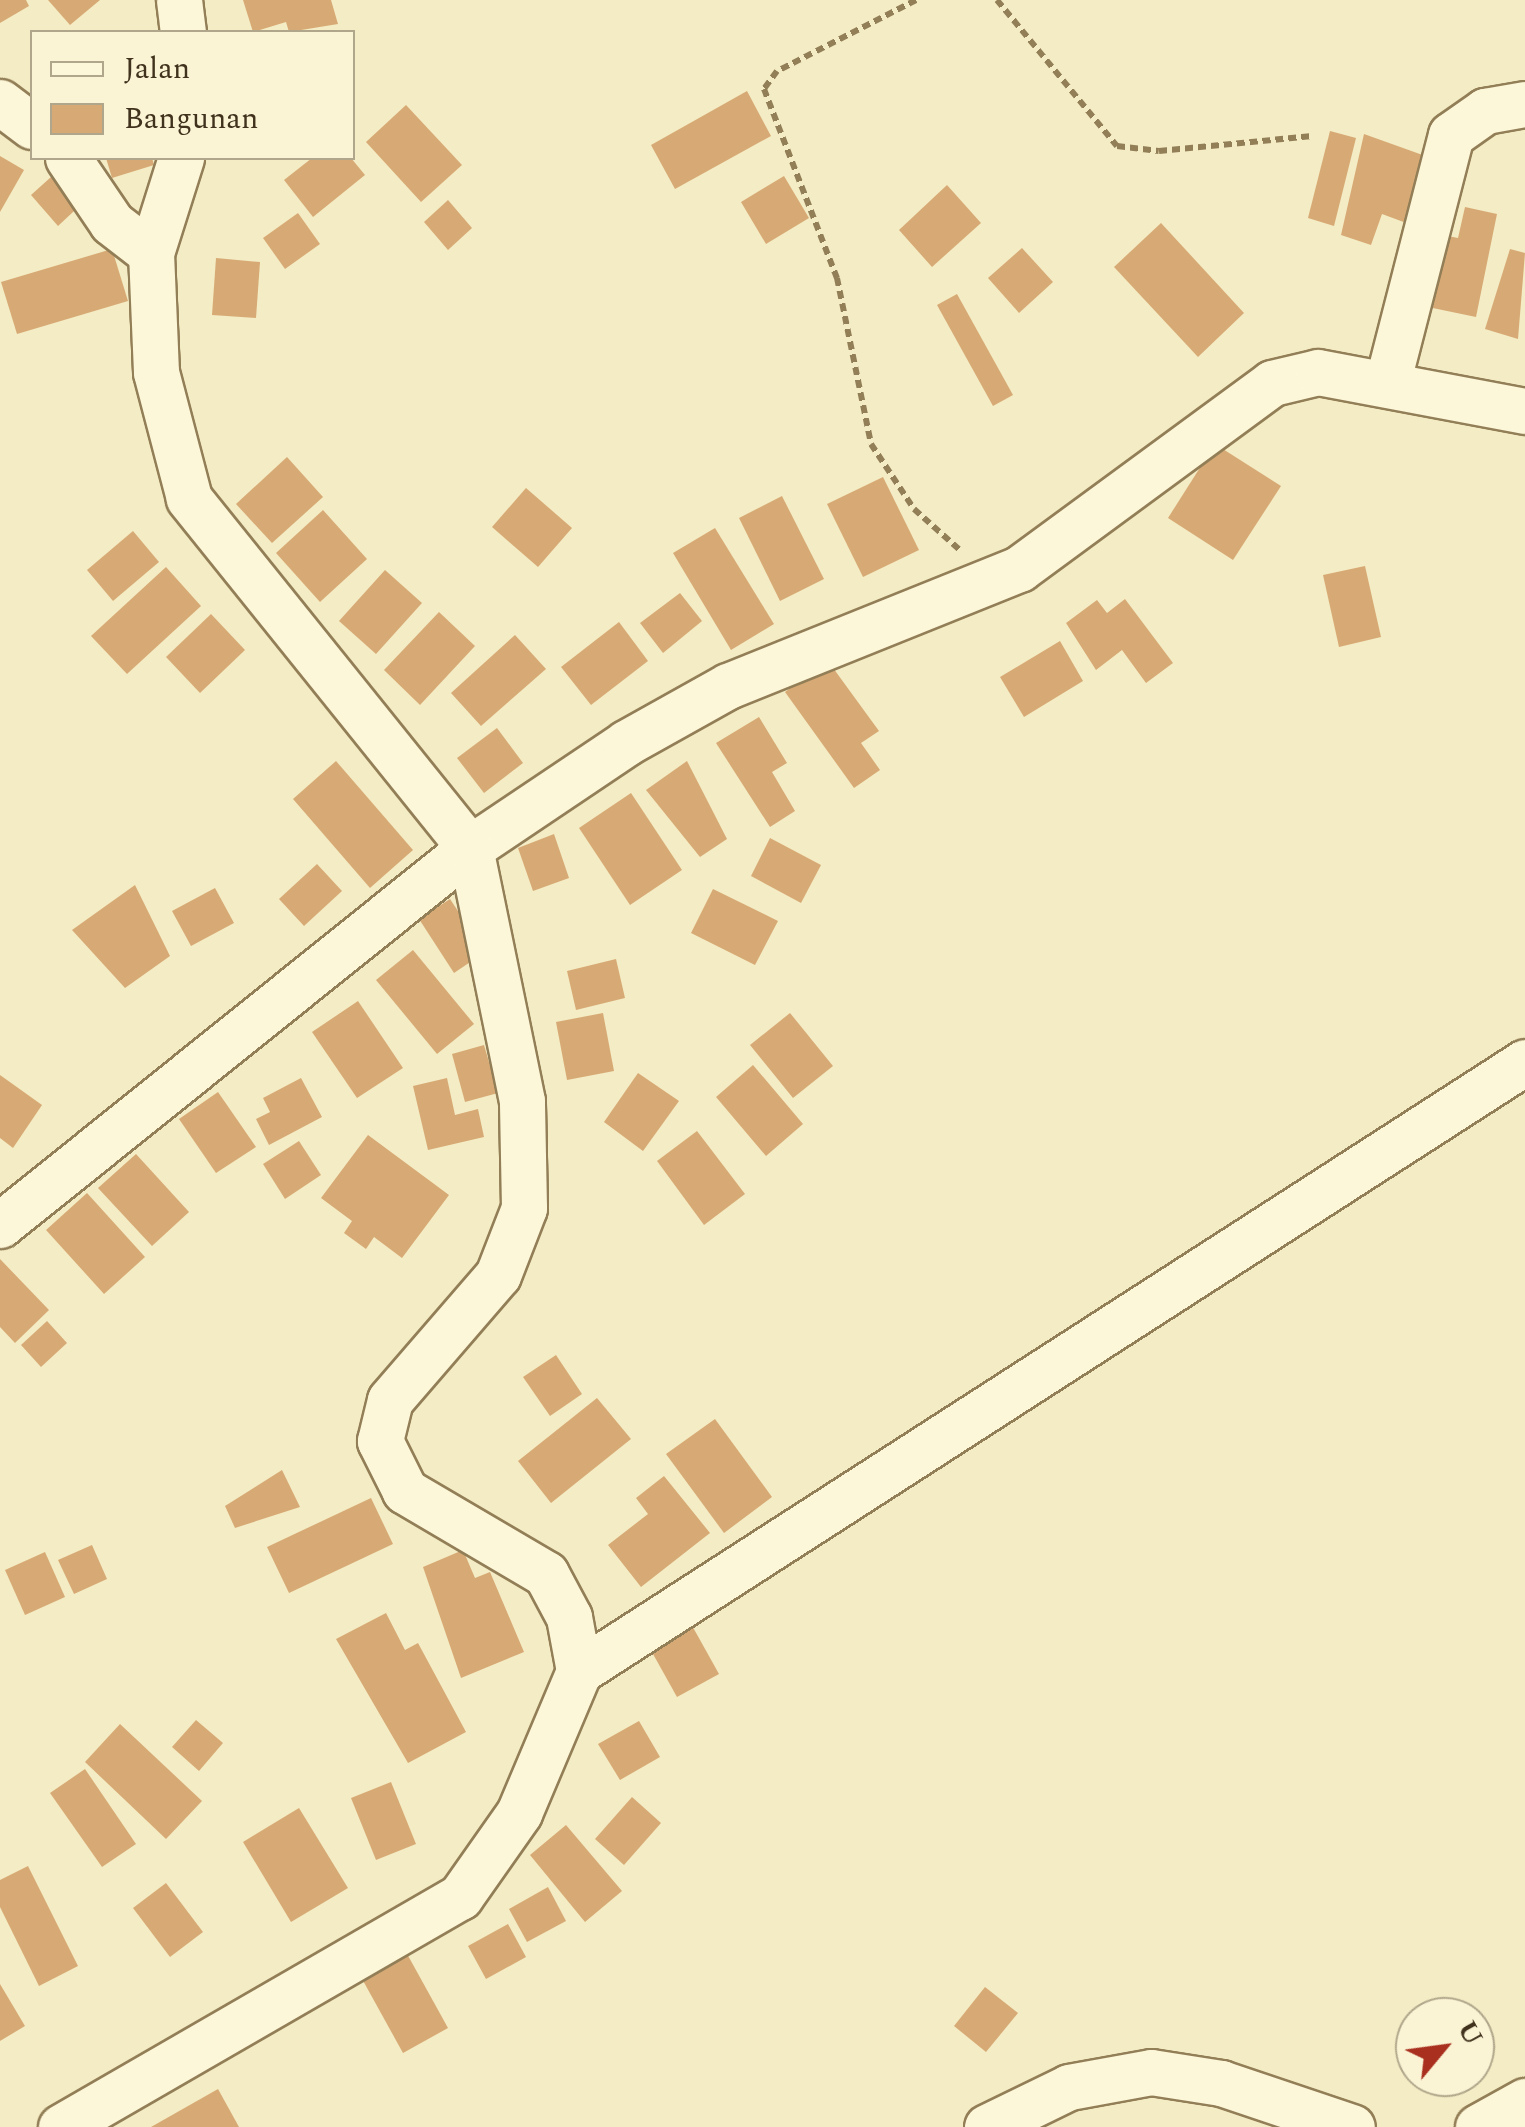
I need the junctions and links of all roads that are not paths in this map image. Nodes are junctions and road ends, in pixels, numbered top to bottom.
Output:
1 (179, 0) edge
2 (182, 30) edge
3 (0, 102) edge
4 (1525, 104) edge
5 (30, 124) edge
6 (69, 160) edge
7 (180, 160) edge
8 (152, 253) junction
9 (1387, 384) junction
10 (1525, 411) edge
11 (470, 848) junction
12 (1525, 1062) edge
13 (0, 1225) edge
14 (578, 1671) junction
15 (1525, 2101) edge
16 (61, 2127) edge
17 (987, 2127) edge
18 (1352, 2127) edge
19 (1478, 2127) edge

1 - 2 street
3 - 5 street
4 - 9 street
6 - 8 street
7 - 8 street
8 - 11 street
9 - 10 street
9 - 11 street
11 - 13 street
11 - 14 street
12 - 14 street
14 - 16 street
15 - 19 street
17 - 18 street

